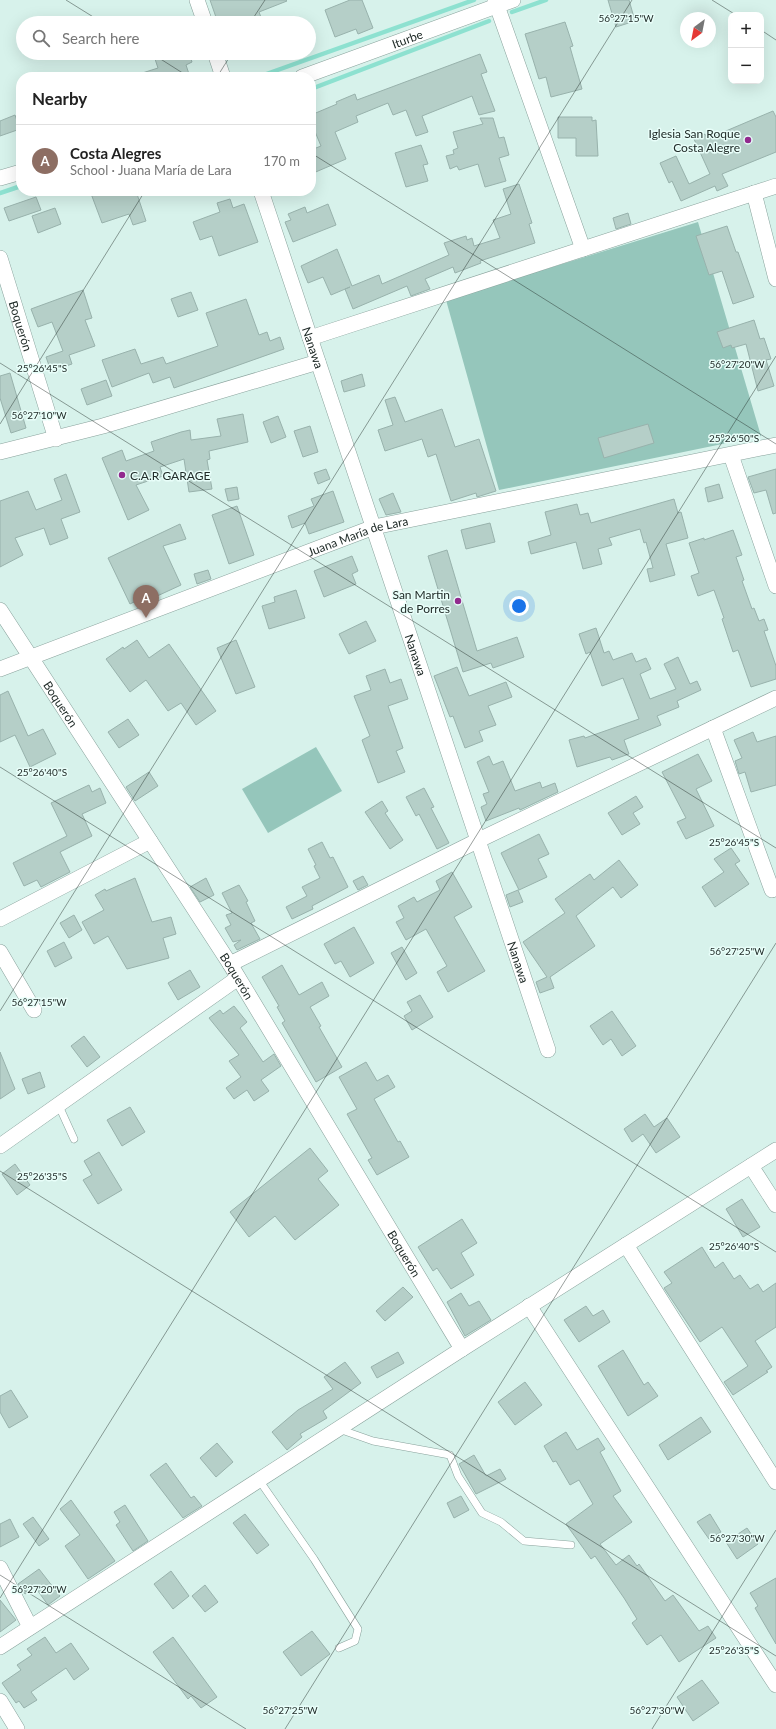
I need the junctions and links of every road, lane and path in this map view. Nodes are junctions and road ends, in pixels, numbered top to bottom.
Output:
1 (197, 0) edge
2 (513, 0) edge
3 (496, 3) edge
4 (203, 16) edge
5 (217, 60) edge
6 (221, 72) edge
7 (315, 72) edge
8 (16, 173) edge
9 (0, 178) edge
10 (776, 186) edge
11 (754, 193) junction
12 (263, 196) edge
13 (583, 249) junction
14 (0, 258) edge
15 (776, 279) edge
16 (310, 338) junction
17 (318, 362) junction
18 (56, 439) junction
19 (776, 445) edge
20 (0, 452) edge
21 (730, 455) junction
22 (374, 527) junction
23 (776, 586) edge
24 (0, 610) edge
25 (30, 657) junction
26 (0, 668) edge
27 (776, 698) edge
28 (713, 728) junction
29 (479, 840) junction
30 (150, 841) junction
31 (772, 890) dead end
32 (0, 919) edge
33 (0, 952) edge
34 (230, 964) junction
35 (238, 978) junction
36 (34, 1010) dead end
37 (548, 1050) dead end
38 (59, 1106) junction
39 (74, 1139) dead end
40 (0, 1146) edge
41 (776, 1150) edge
42 (751, 1166) junction
43 (776, 1205) edge
44 (626, 1245) junction
45 (530, 1306) junction
46 (462, 1349) junction
47 (339, 1429) junction
48 (259, 1480) junction
49 (776, 1482) edge
50 (571, 1546) dead end
51 (0, 1568) edge
52 (30, 1627) junction
53 (0, 1647) edge
54 (339, 1648) dead end
55 (776, 1685) edge
56 (0, 1701) edge
57 (17, 1729) edge

1 - 4 street
2 - 3 street, Iturbe
3 - 7 street, Iturbe
3 - 13 street
5 - 6 street
8 - 9 street
10 - 11 street
11 - 13 street
11 - 15 street
12 - 16 street, Nanawa
13 - 16 street
14 - 18 street, Boquerón
16 - 17 street, Nanawa
17 - 18 street
17 - 22 street, Nanawa
18 - 20 street
19 - 21 street, Juana María de Lara
21 - 22 street, Juana María de Lara
21 - 23 street
22 - 25 street, Juana María de Lara
22 - 29 street, Nanawa
24 - 25 street, Boquerón
25 - 26 street, Juana María de Lara
25 - 30 street, Boquerón
27 - 28 street
28 - 29 street
28 - 31 street
29 - 34 street
29 - 37 street, Nanawa
30 - 32 street
30 - 34 street, Boquerón
33 - 36 street
34 - 35 street, Boquerón
35 - 38 street
35 - 46 street, Boquerón
38 - 39 lane
38 - 40 street
41 - 42 street
42 - 43 street
42 - 44 street
44 - 45 street
44 - 49 street
45 - 46 street
45 - 55 street
46 - 47 street
47 - 48 street
47 - 50 lane
48 - 52 street
48 - 54 lane
51 - 52 street
52 - 53 street
56 - 57 street

